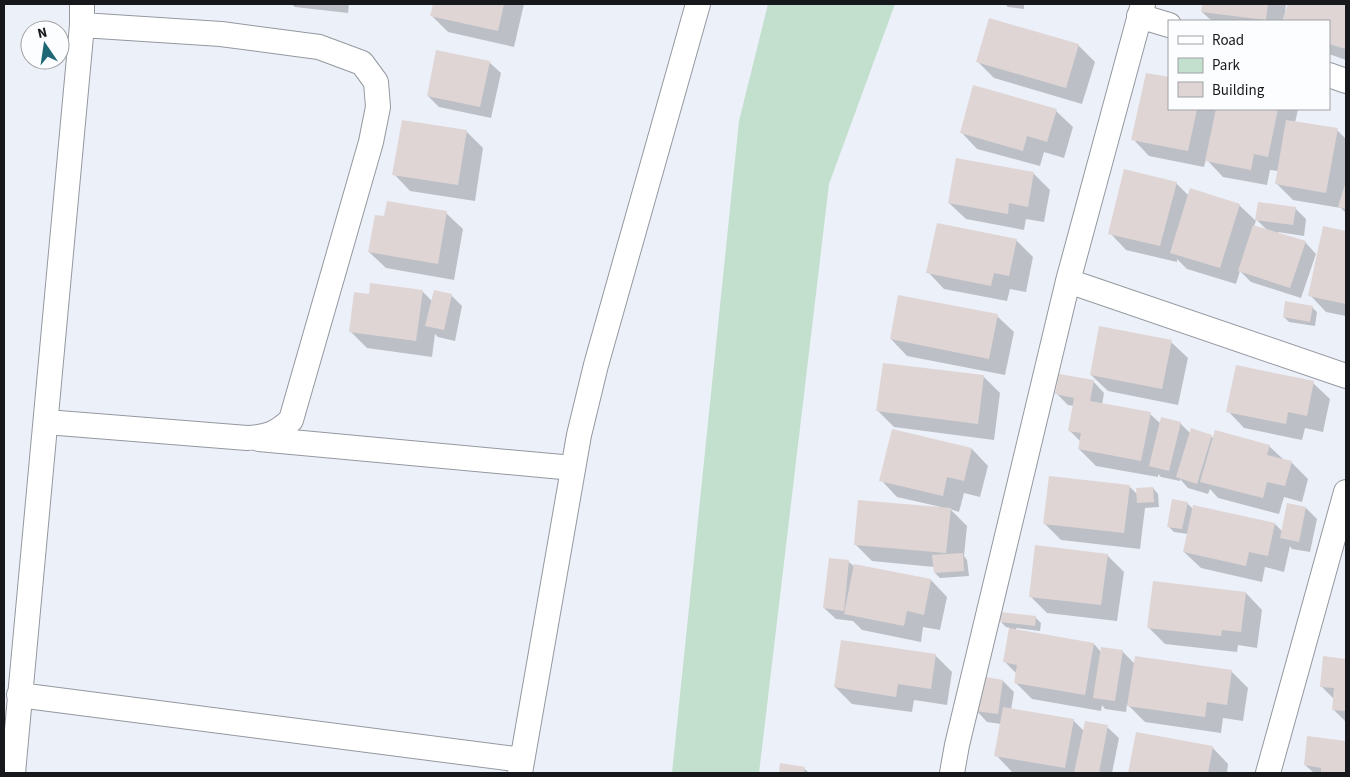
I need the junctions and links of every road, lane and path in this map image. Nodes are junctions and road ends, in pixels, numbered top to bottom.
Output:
1 (698, 4) edge
2 (1141, 10) edge
3 (82, 14) edge
4 (1168, 24) edge
5 (1330, 75) edge
6 (1346, 81) edge
7 (1068, 281) junction
8 (1346, 376) edge
9 (46, 422) junction
10 (247, 438) junction
11 (573, 468) junction
12 (1346, 492) edge
13 (19, 696) junction
14 (521, 767) edge
15 (13, 773) edge
16 (952, 773) edge
17 (1268, 773) edge

1 - 11 street
2 - 4 street
2 - 7 street
3 - 9 street
3 - 10 street
5 - 6 street
7 - 8 street
7 - 16 street
9 - 10 street
9 - 13 street
10 - 11 street
11 - 14 street
12 - 17 street
13 - 14 street
13 - 15 street

